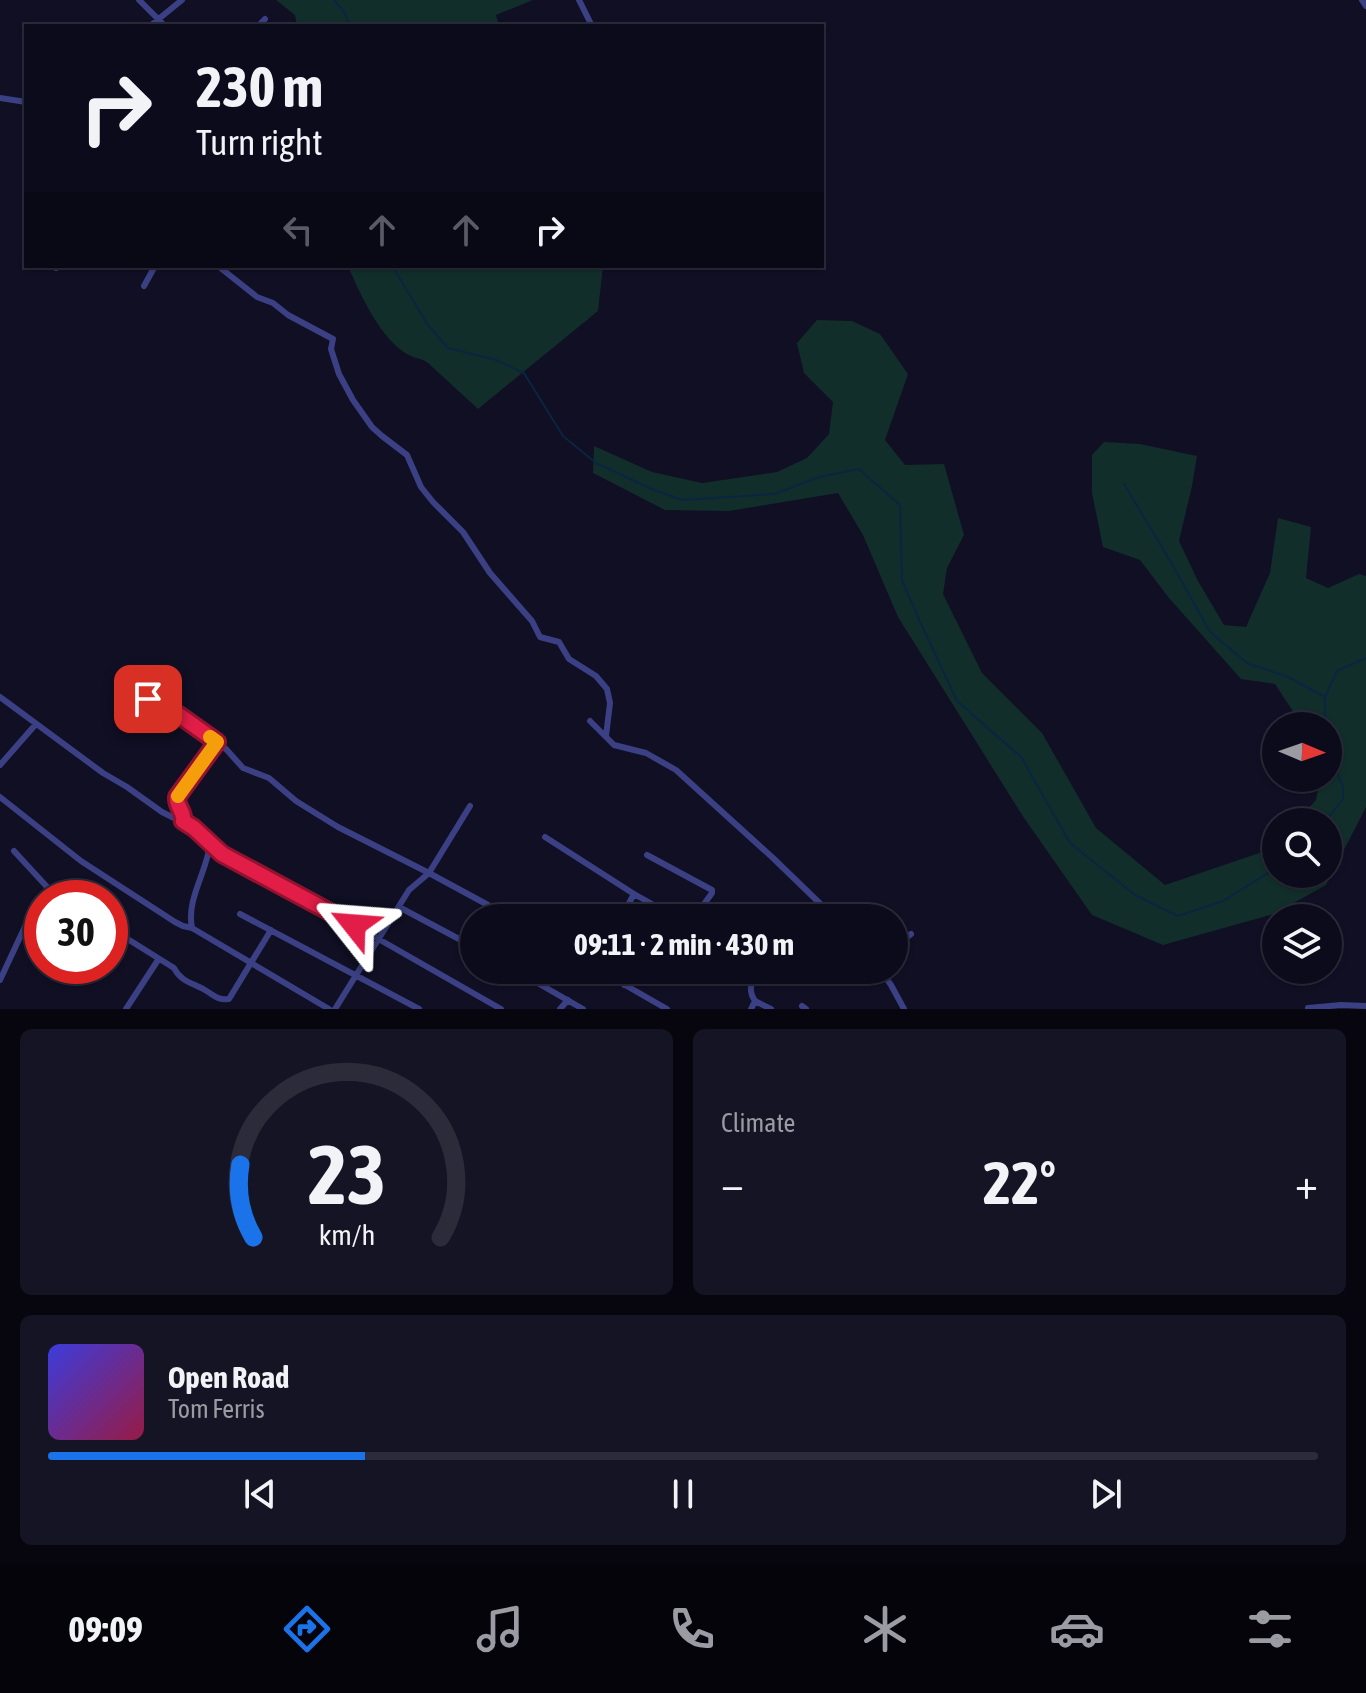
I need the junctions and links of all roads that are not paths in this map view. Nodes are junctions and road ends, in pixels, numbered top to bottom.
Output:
1 (139, 0) edge
2 (182, 0) edge
3 (579, 0) edge
4 (1362, 0) edge
5 (1366, 6) edge
6 (157, 19) junction
7 (265, 19) dead end
8 (152, 24) edge
9 (163, 24) edge
10 (260, 24) edge
11 (591, 24) edge
12 (0, 98) edge
13 (24, 102) edge
14 (154, 268) edge
15 (220, 268) edge
16 (144, 286) dead end
17 (143, 690) dead end
18 (0, 697) edge
19 (590, 721) dead end
20 (36, 724) junction
21 (606, 736) junction
22 (217, 742) junction
23 (0, 765) edge
24 (0, 797) edge
25 (470, 806) dead end
26 (183, 821) junction
27 (545, 837) dead end
28 (210, 844) junction
29 (14, 851) dead end
30 (647, 855) dead end
31 (429, 873) junction
32 (41, 880) edge
33 (634, 894) junction
34 (486, 904) edge
35 (629, 904) edge
36 (652, 904) edge
37 (704, 904) edge
38 (821, 904) edge
39 (399, 907) junction
40 (240, 914) dead end
41 (192, 928) junction
42 (24, 929) edge
43 (271, 930) junction
44 (911, 934) dead end
45 (908, 936) edge
46 (378, 939) junction
47 (128, 940) edge
48 (460, 940) edge
49 (158, 960) junction
50 (252, 964) junction
51 (357, 975) junction
52 (0, 980) edge
53 (540, 984) edge
54 (751, 984) edge
55 (890, 984) edge
56 (624, 985) edge
57 (568, 1000) junction
58 (755, 1001) junction
59 (1366, 1006) edge
60 (1308, 1008) edge
61 (126, 1009) edge
62 (332, 1009) edge
63 (419, 1009) edge
64 (501, 1009) edge
65 (560, 1009) edge
66 (583, 1009) edge
67 (667, 1009) edge
68 (751, 1009) edge
69 (771, 1009) edge
70 (904, 1009) edge

1 - 6 street
2 - 6 street
3 - 11 street
4 - 5 street
6 - 8 street
6 - 9 street
7 - 10 street
12 - 13 street
14 - 16 street
15 - 21 street
17 - 22 street
18 - 20 street
19 - 21 street
20 - 23 street
20 - 26 street
21 - 38 street
22 - 26 street
22 - 31 street
24 - 41 street
25 - 31 street
26 - 28 street
27 - 33 street
28 - 41 street
28 - 46 street
29 - 32 street
30 - 37 street
31 - 34 street
31 - 39 street
33 - 35 street
33 - 36 street
39 - 46 street
39 - 48 street
40 - 43 street
41 - 50 street
42 - 52 street
43 - 50 street
43 - 51 street
44 - 45 street
46 - 51 street
46 - 64 street
47 - 49 street
49 - 50 street
49 - 61 street
50 - 62 street
51 - 62 street
51 - 63 street
53 - 57 street
54 - 58 street
55 - 70 street
56 - 67 street
57 - 65 street
57 - 66 street
58 - 68 street
58 - 69 street
59 - 60 street

